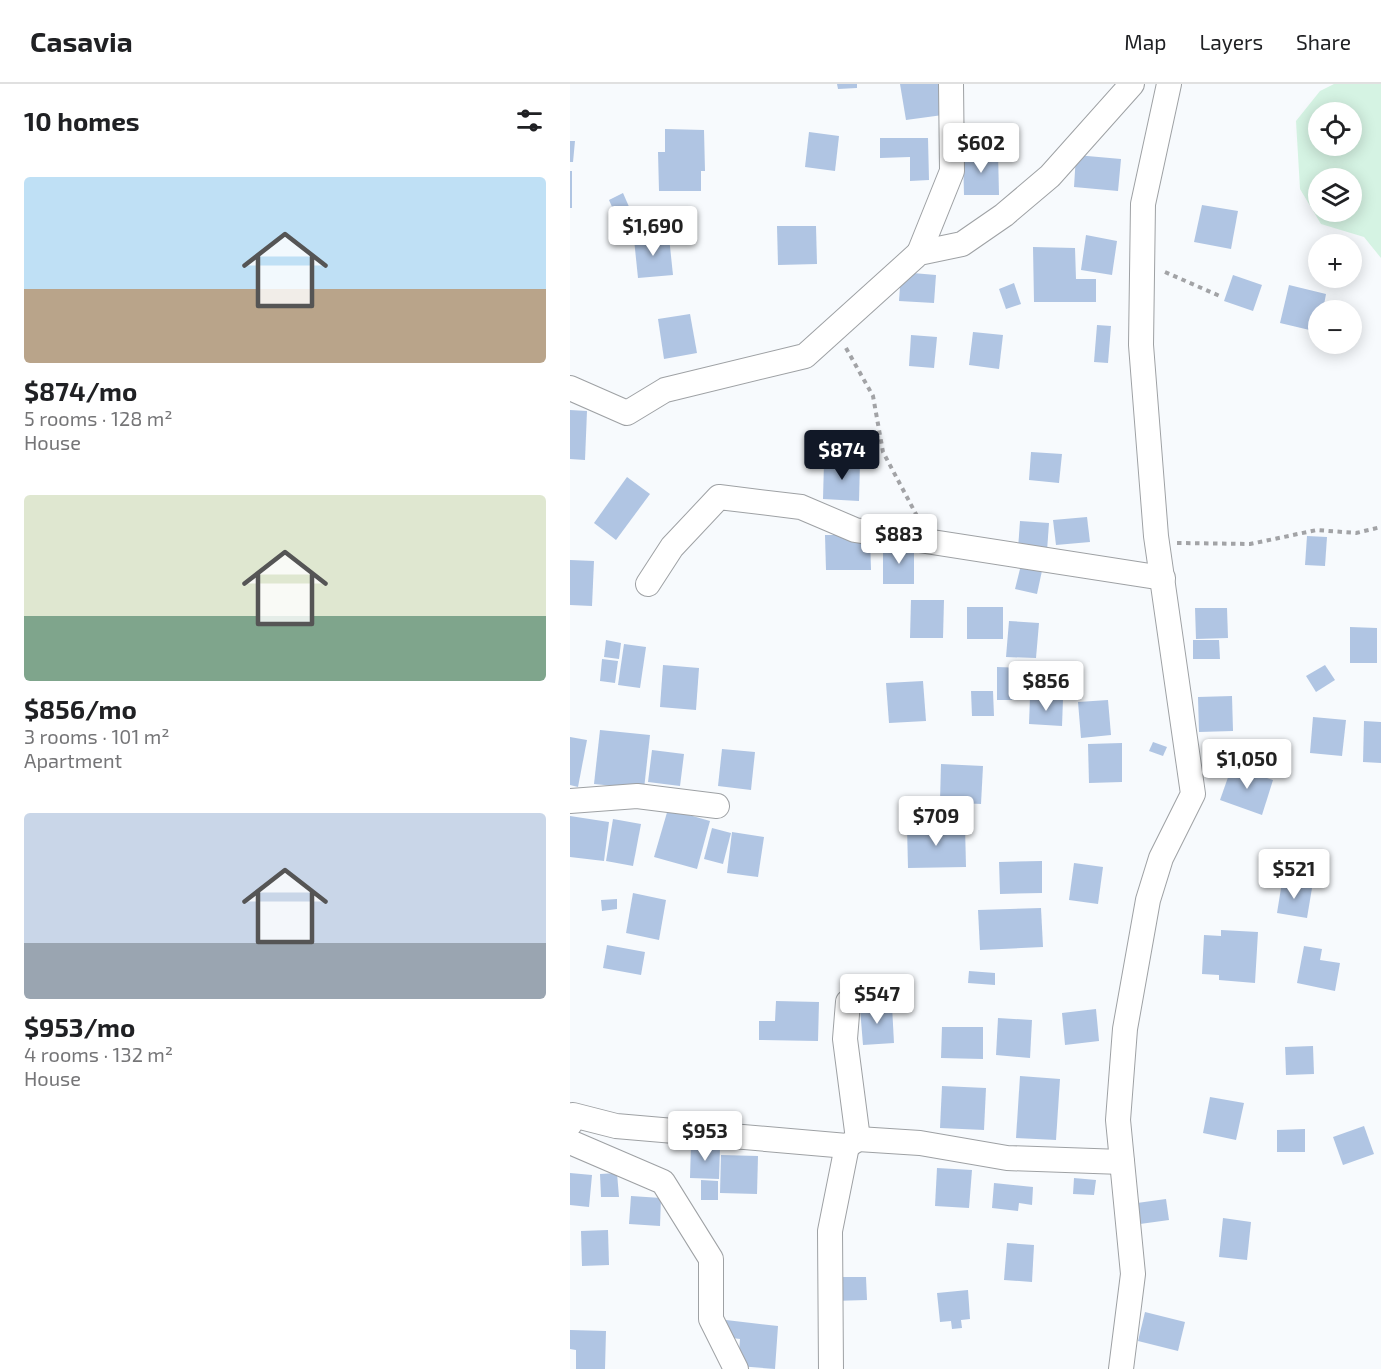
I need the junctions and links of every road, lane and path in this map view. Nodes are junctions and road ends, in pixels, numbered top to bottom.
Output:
1 (951, 84) edge
2 (1132, 84) edge
3 (1169, 84) edge
4 (919, 253) junction
5 (1142, 265) junction
6 (1222, 297) dead end
7 (836, 329) junction
8 (570, 388) edge
9 (1381, 527) edge
10 (1156, 536) junction
11 (931, 543) junction
12 (1163, 578) junction
13 (648, 584) dead end
14 (570, 801) edge
15 (717, 806) dead end
16 (848, 1002) dead end
17 (571, 1115) edge
18 (570, 1142) edge
19 (852, 1142) junction
20 (1122, 1162) junction
21 (736, 1369) edge
22 (831, 1369) edge
23 (1121, 1369) edge

1 - 4 street
2 - 4 street
3 - 5 street
4 - 7 street
5 - 6 path
5 - 10 street
7 - 8 street
7 - 11 path
9 - 10 path
10 - 12 street
11 - 12 street
11 - 13 street
12 - 20 street
14 - 15 street
16 - 19 street
17 - 19 street
18 - 21 street
19 - 20 street
19 - 22 street
20 - 23 street

